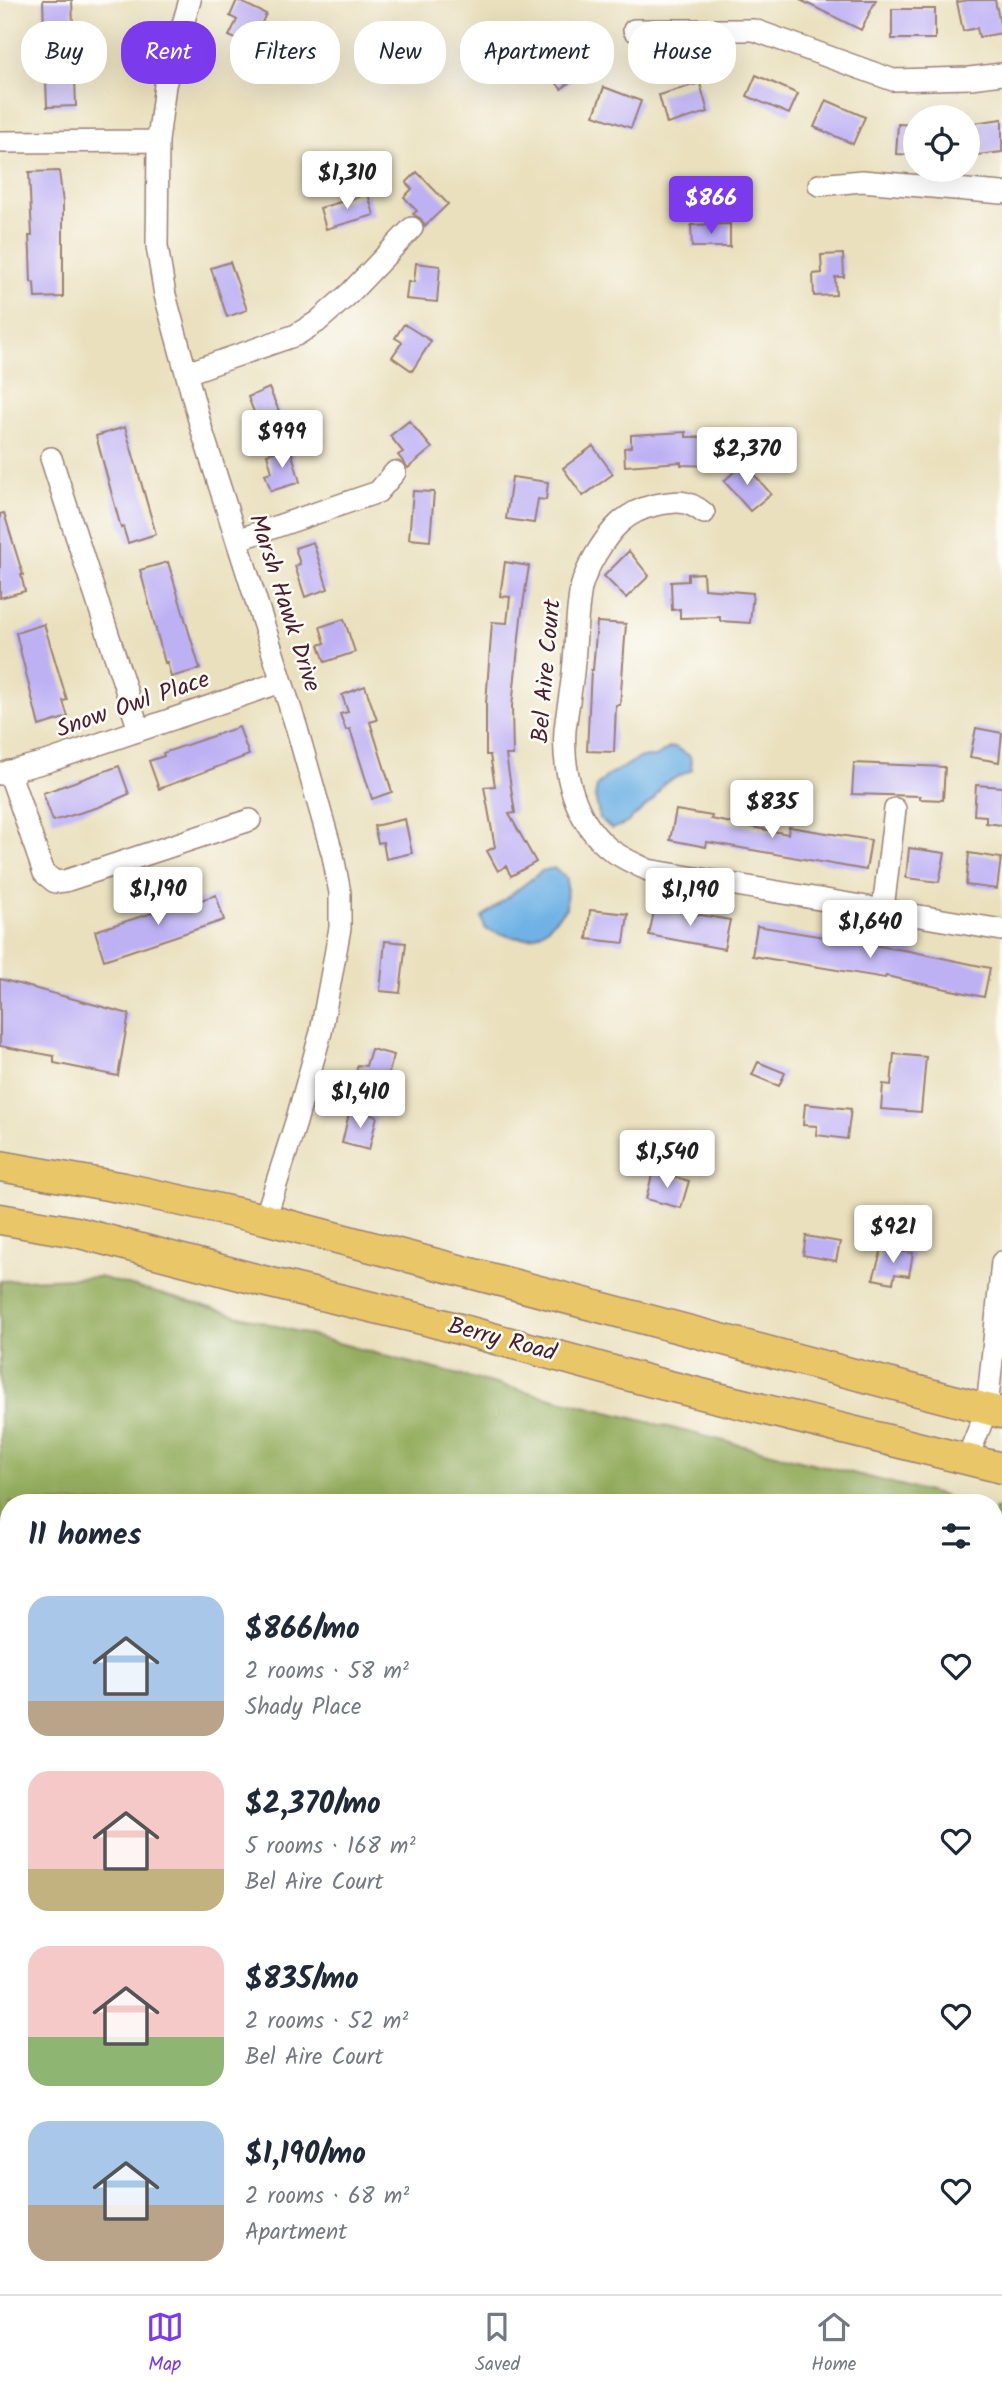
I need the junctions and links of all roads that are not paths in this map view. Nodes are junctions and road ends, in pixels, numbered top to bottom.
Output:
1 (190, 0) edge
2 (736, 30) edge
3 (1002, 74) edge
4 (158, 141) junction
5 (0, 142) edge
6 (819, 185) dead end
7 (1002, 193) edge
8 (412, 228) dead end
9 (187, 373) junction
10 (51, 458) dead end
11 (395, 472) dead end
12 (704, 513) dead end
13 (237, 540) junction
14 (281, 682) junction
15 (139, 730) junction
16 (5, 773) edge
17 (895, 810) dead end
18 (250, 820) dead end
19 (883, 909) junction
20 (1002, 930) edge
21 (0, 1166) edge
22 (0, 1219) edge
23 (265, 1219) junction
24 (1002, 1262) edge
25 (994, 1411) edge
26 (967, 1459) junction
27 (1002, 1468) edge

1 - 4 street, Marsh Hawk Drive
2 - 3 street
4 - 5 street
4 - 9 street, Marsh Hawk Drive
6 - 7 street
8 - 9 street
9 - 13 street, Marsh Hawk Drive
10 - 15 street
11 - 13 street
12 - 19 street, Bel Aire Court
13 - 14 street, Marsh Hawk Drive
14 - 15 street, Snow Owl Place
14 - 23 street, Marsh Hawk Drive
15 - 16 street, Snow Owl Place
16 - 18 street
17 - 19 street
19 - 20 street, Bel Aire Court
21 - 23 highway
22 - 26 highway, Berry Road
23 - 25 highway
24 - 25 street
25 - 26 street
26 - 27 highway, Berry Road

